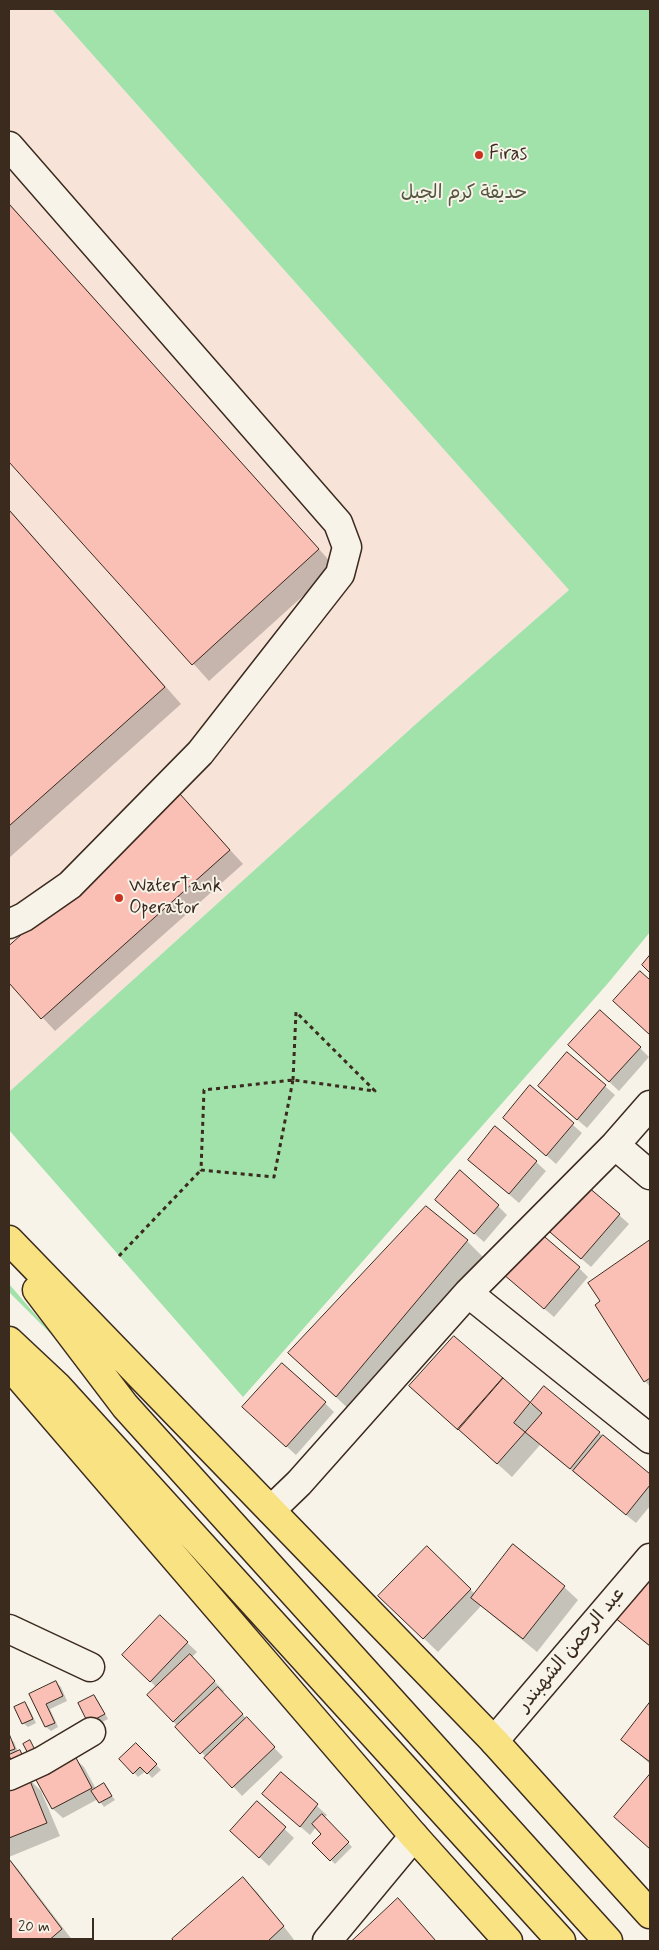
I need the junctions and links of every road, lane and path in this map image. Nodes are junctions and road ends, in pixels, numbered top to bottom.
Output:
1 (9, 146) edge
2 (9, 924) edge
3 (293, 1080) junction
4 (650, 1105) edge
5 (615, 1144) junction
6 (201, 1170) junction
7 (650, 1175) edge
8 (9, 1240) edge
9 (9, 1253) edge
10 (119, 1256) dead end
11 (468, 1293) junction
12 (9, 1341) edge
13 (9, 1365) edge
14 (650, 1439) edge
15 (271, 1510) junction
16 (650, 1558) edge
17 (9, 1629) edge
18 (90, 1667) dead end
19 (90, 1732) dead end
20 (494, 1741) junction
21 (9, 1776) edge
22 (414, 1836) junction
23 (648, 1906) edge
24 (327, 1941) edge
25 (508, 1941) edge
26 (561, 1941) edge
27 (608, 1941) edge

1 - 2 street
3 - 3 path
3 - 6 path
3 - 6 path
4 - 5 street
5 - 7 street
5 - 11 street
6 - 10 path
8 - 15 main road
9 - 27 main road
11 - 14 street
11 - 15 street
12 - 26 main road
13 - 22 main road
15 - 20 main road
16 - 20 street, عبد الرحمن الشهبندر
17 - 18 street
19 - 21 street
20 - 23 main road
22 - 24 street
22 - 25 main road

